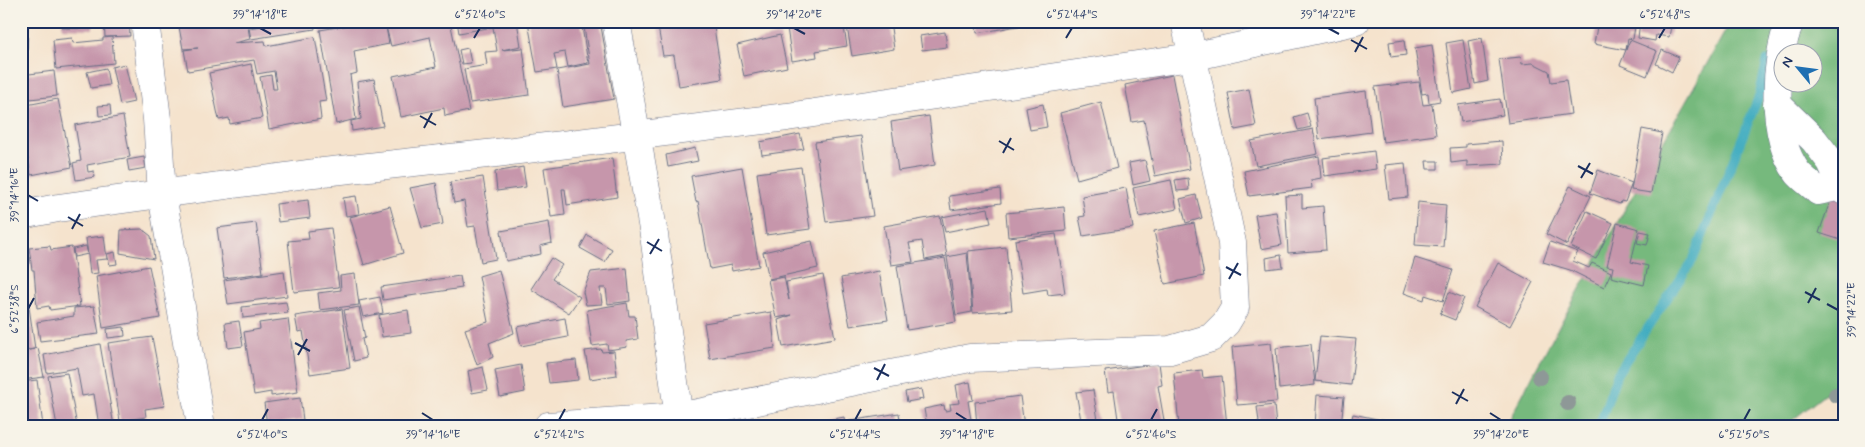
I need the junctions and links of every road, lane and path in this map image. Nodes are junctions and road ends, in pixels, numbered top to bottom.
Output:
1 (145, 21) edge
2 (616, 21) edge
3 (1185, 21) edge
4 (1356, 21) edge
5 (1790, 21) edge
6 (1191, 57) junction
7 (636, 136) junction
8 (1842, 189) edge
9 (162, 194) junction
10 (21, 215) edge
11 (679, 422) edge
12 (201, 426) edge
13 (548, 426) edge

1 - 9 street
2 - 7 street
3 - 6 street
4 - 6 street
5 - 8 street
6 - 7 street
6 - 11 street
7 - 9 street
7 - 11 street
9 - 10 street
9 - 12 street
11 - 13 street

